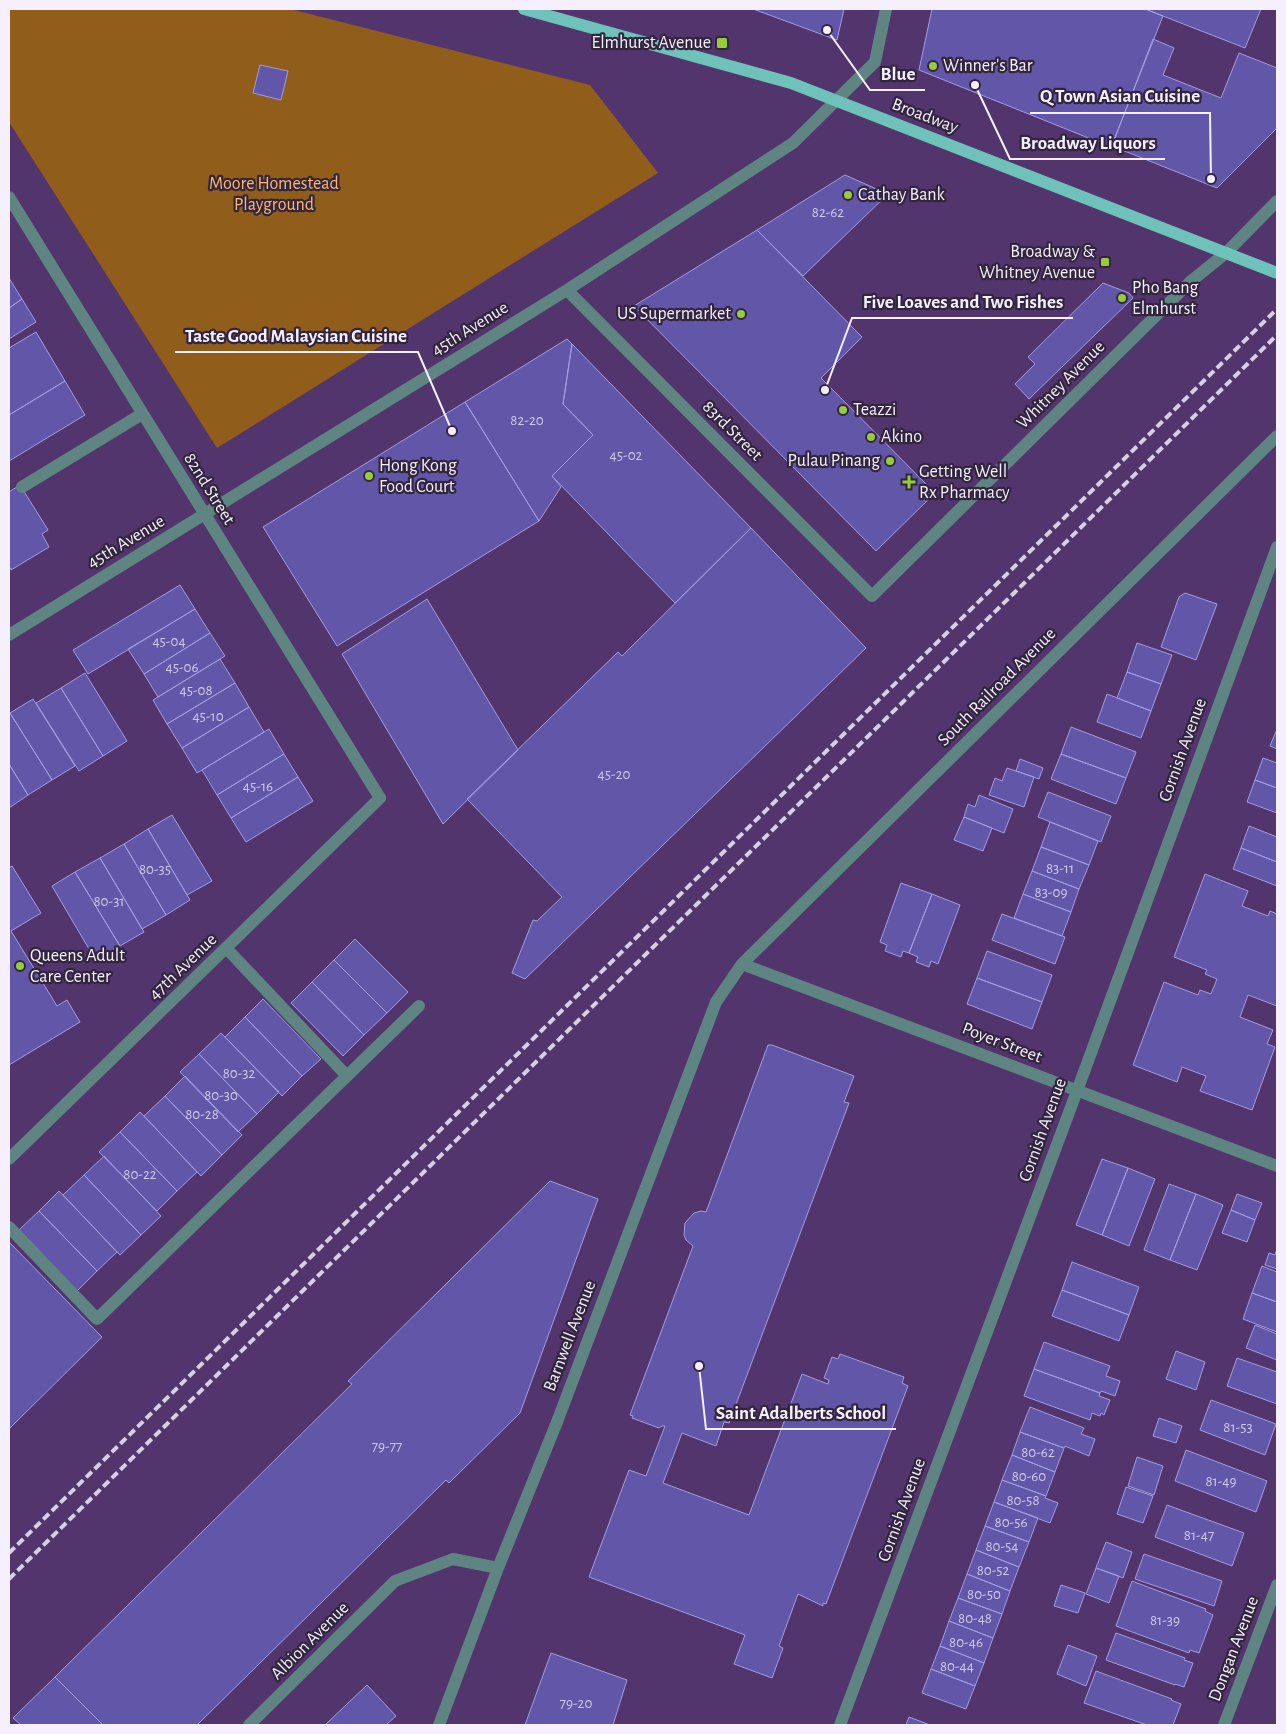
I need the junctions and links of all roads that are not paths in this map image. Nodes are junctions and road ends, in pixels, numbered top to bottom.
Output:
1 (524, 9) edge
2 (886, 9) edge
3 (837, 101) junction
4 (9, 197) edge
5 (1277, 201) edge
6 (1227, 252) junction
7 (1277, 273) edge
8 (567, 290) junction
9 (142, 414) junction
10 (1277, 436) edge
11 (22, 487) dead end
12 (204, 515) junction
13 (1277, 547) edge
14 (872, 596) joint
15 (9, 635) edge
16 (380, 798) joint
17 (226, 949) junction
18 (742, 964) junction
19 (419, 1006) dead end
20 (347, 1076) junction
21 (1077, 1091) junction
22 (9, 1159) edge
23 (1277, 1166) edge
24 (9, 1227) edge
25 (498, 1568) junction
26 (1277, 1585) edge
27 (249, 1725) edge
28 (439, 1725) edge
29 (840, 1725) edge
30 (1224, 1725) edge

1 - 3 main road, Broadway
2 - 3 street
3 - 6 main road, Broadway
3 - 8 street, 45th Avenue
4 - 9 street, 82nd Street
5 - 6 street, Whitney Avenue
6 - 7 main road, Broadway
6 - 14 street, Whitney Avenue
8 - 12 street, 45th Avenue
8 - 14 street, 83rd Street
9 - 11 street
9 - 12 street, 82nd Street
10 - 18 street, South Railroad Avenue
12 - 15 street, 45th Avenue
12 - 16 street, 82nd Street
13 - 21 street, Cornish Avenue
16 - 17 street, 47th Avenue
17 - 20 street
17 - 22 street, 47th Avenue
18 - 21 street, Poyer Street
18 - 25 street, Barnwell Avenue
19 - 20 street
20 - 24 street
21 - 23 street, Poyer Street
21 - 29 street, Cornish Avenue
25 - 27 street, Albion Avenue
25 - 28 street, Barnwell Avenue
26 - 30 street, Dongan Avenue

